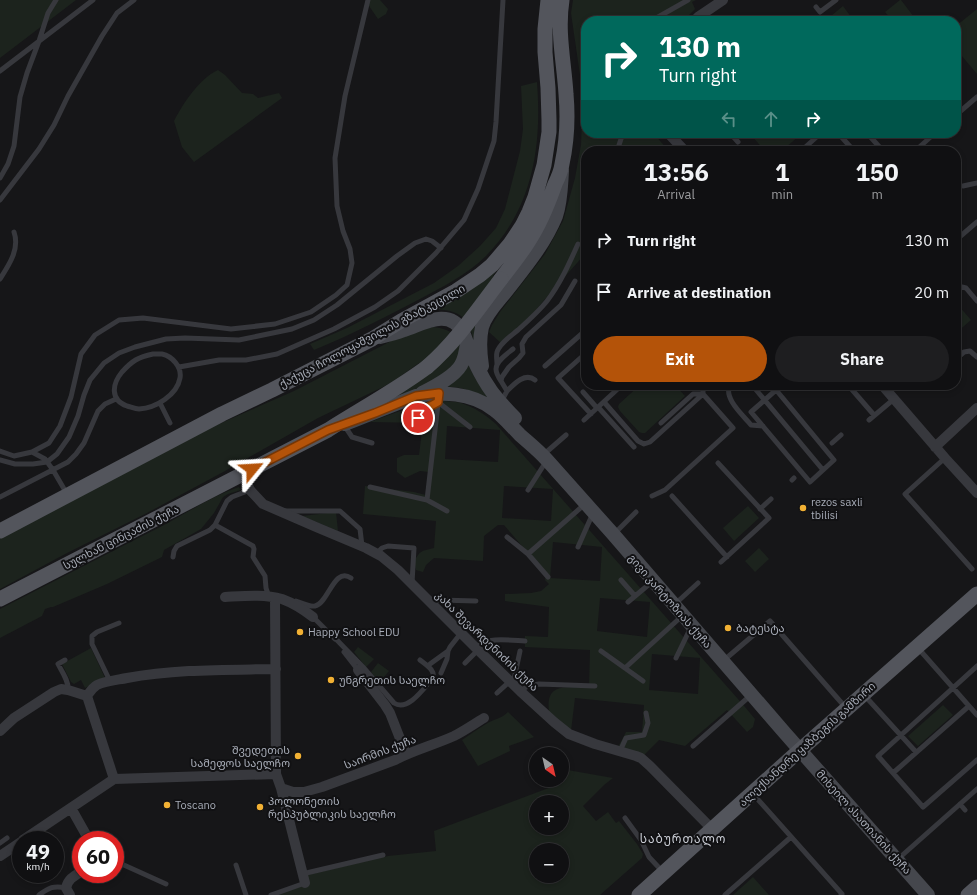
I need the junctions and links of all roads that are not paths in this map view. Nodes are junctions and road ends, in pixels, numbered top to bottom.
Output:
1 (56, 0) edge
2 (93, 0) edge
3 (134, 0) edge
4 (368, 0) edge
5 (503, 0) edge
6 (548, 0) edge
7 (562, 0) edge
8 (688, 0) edge
9 (723, 0) edge
10 (836, 0) edge
11 (816, 6) dead end
12 (660, 16) edge
13 (699, 16) edge
14 (39, 41) junction
15 (0, 71) edge
16 (977, 97) edge
17 (961, 111) edge
18 (673, 138) edge
19 (734, 138) edge
20 (815, 138) edge
21 (842, 138) edge
22 (871, 138) edge
23 (929, 138) edge
24 (738, 142) dead end
25 (681, 146) edge
26 (807, 146) edge
27 (850, 146) edge
28 (879, 146) edge
29 (921, 146) edge
30 (562, 166) junction
31 (0, 178) edge
32 (977, 183) edge
33 (964, 186) dead end
34 (0, 200) edge
35 (977, 222) edge
36 (14, 232) dead end
37 (961, 236) edge
38 (578, 244) dead end
39 (441, 248) junction
40 (0, 279) edge
41 (575, 281) dead end
42 (961, 288) edge
43 (977, 301) edge
44 (581, 334) edge
45 (372, 339) junction
46 (467, 343) junction
47 (513, 349) dead end
48 (961, 355) edge
49 (581, 357) edge
50 (977, 357) edge
51 (497, 364) junction
52 (545, 366) dead end
53 (179, 367) junction
54 (483, 376) junction
55 (534, 380) dead end
56 (501, 381) junction
57 (617, 390) edge
58 (703, 390) edge
59 (728, 390) edge
60 (756, 390) edge
61 (776, 390) joint
62 (852, 390) edge
63 (886, 390) edge
64 (583, 392) dead end
65 (703, 394) junction
66 (416, 396) junction
67 (504, 397) junction
68 (438, 398) junction
69 (116, 399) junction
70 (894, 399) junction
71 (764, 400) junction
72 (604, 402) junction
73 (160, 403) junction
74 (598, 408) junction
75 (977, 408) edge
76 (591, 414) junction
77 (874, 415) junction
78 (418, 418) dead end
79 (584, 420) dead end
80 (869, 420) dead end
81 (170, 423) dead end
82 (661, 423) dead end
83 (343, 425) junction
84 (763, 426) junction
85 (470, 427) dead end
86 (328, 430) junction
87 (566, 435) dead end
88 (841, 435) dead end
89 (372, 443) dead end
90 (832, 443) dead end
91 (634, 447) dead end
92 (935, 447) junction
93 (0, 451) edge
94 (32, 452) junction
95 (543, 456) junction
96 (945, 458) junction
97 (0, 460) edge
98 (47, 462) junction
99 (718, 463) dead end
100 (53, 470) junction
101 (823, 470) junction
102 (243, 474) junction
103 (370, 487) dead end
104 (250, 490) junction
105 (528, 490) dead end
106 (977, 493) edge
107 (68, 495) junction
108 (652, 496) dead end
109 (672, 496) dead end
110 (0, 497) edge
111 (771, 499) dead end
112 (427, 500) junction
113 (590, 508) junction
114 (760, 509) junction
115 (278, 510) junction
116 (448, 511) dead end
117 (636, 512) dead end
118 (215, 525) junction
119 (0, 531) edge
120 (613, 534) junction
121 (507, 537) dead end
122 (362, 546) junction
123 (578, 546) dead end
124 (377, 554) junction
125 (528, 554) junction
126 (727, 557) junction
127 (173, 558) dead end
128 (721, 562) dead end
129 (972, 569) dead end
130 (548, 577) dead end
131 (351, 578) dead end
132 (620, 580) dead end
133 (653, 581) junction
134 (698, 583) dead end
135 (412, 584) junction
136 (225, 596) dead end
137 (635, 596) junction
138 (976, 596) edge
139 (276, 598) junction
140 (0, 599) edge
141 (476, 601) dead end
142 (628, 602) dead end
143 (430, 603) junction
144 (683, 615) junction
145 (313, 617) joint
146 (119, 623) dead end
147 (462, 633) junction
148 (334, 637) junction
149 (525, 640) dead end
150 (917, 647) junction
151 (476, 648) junction
152 (448, 651) junction
153 (520, 651) dead end
154 (601, 651) dead end
155 (676, 658) dead end
156 (64, 660) dead end
157 (420, 660) dead end
158 (723, 661) junction
159 (465, 663) dead end
160 (430, 664) dead end
161 (977, 666) edge
162 (625, 668) junction
163 (276, 669) junction
164 (358, 670) joint
165 (441, 673) dead end
166 (110, 681) junction
167 (643, 681) dead end
168 (514, 685) junction
169 (596, 686) dead end
170 (953, 688) junction
171 (68, 690) junction
172 (863, 693) junction
173 (497, 694) dead end
174 (752, 695) junction
175 (87, 696) junction
176 (969, 706) junction
177 (846, 708) junction
178 (646, 713) dead end
179 (977, 715) edge
180 (484, 718) dead end
181 (0, 731) edge
182 (900, 735) junction
183 (693, 746) dead end
184 (800, 750) junction
185 (620, 751) junction
186 (916, 752) junction
187 (406, 754) junction
188 (977, 760) edge
189 (893, 773) junction
190 (276, 774) junction
191 (114, 779) junction
192 (281, 788) junction
193 (977, 789) edge
194 (752, 793) junction
195 (960, 804) junction
196 (70, 808) junction
197 (964, 810) dead end
198 (624, 818) dead end
199 (712, 829) junction
200 (37, 831) edge
201 (84, 831) edge
202 (792, 836) junction
203 (7, 838) dead end
204 (0, 843) edge
205 (12, 848) edge
206 (383, 854) dead end
207 (0, 856) edge
208 (897, 859) junction
209 (124, 865) edge
210 (236, 866) dead end
211 (663, 873) junction
212 (72, 878) edge
213 (304, 879) junction
214 (166, 884) dead end
215 (977, 887) edge
216 (68, 891) edge
217 (39, 895) edge
218 (246, 895) edge
219 (271, 895) edge
220 (638, 895) edge
221 (725, 895) edge
222 (842, 895) edge
223 (928, 895) edge
224 (968, 895) edge

1 - 14 lane
2 - 14 lane
3 - 34 lane
4 - 94 lane
5 - 39 lane
6 - 45 main road, ქაქუცა ჩოლოყაშვილის გზატკეცილი
7 - 30 main road
8 - 12 lane
9 - 13 street
10 - 11 lane
14 - 15 lane
14 - 31 lane
16 - 17 lane
18 - 25 street
19 - 24 lane
20 - 26 lane
21 - 27 lane
22 - 28 lane
23 - 29 lane
30 - 54 main road
30 - 86 main road, bridge
32 - 33 lane
35 - 37 lane
36 - 40 lane
38 - 51 lane
39 - 53 lane
39 - 98 lane
41 - 56 lane
42 - 43 lane
44 - 52 lane
45 - 46 main road, გივი კარტოზიას ქუჩა
45 - 107 main road, ქაქუცა ჩოლოყაშვილის გზატკეცილი
46 - 54 main road, გივი კარტოზიას ქუჩა
46 - 66 main road
47 - 51 lane
48 - 50 lane
49 - 76 lane
51 - 56 lane
53 - 69 lane
53 - 73 lane
54 - 67 main road, გივი კარტოზიას ქუჩა
55 - 67 lane
56 - 67 lane
57 - 72 lane
58 - 65 lane
59 - 84 lane
60 - 71 lane
61 - 71 lane
61 - 101 lane
62 - 77 lane
63 - 70 street
64 - 74 lane
65 - 72 lane
65 - 82 lane
65 - 108 lane
66 - 68 main road, გივი კარტოზიას ქუჩა
66 - 83 main road, გივი კარტოზიას ქუჩა
67 - 95 main road, გივი კარტოზიას ქუჩა
68 - 78 lane
68 - 85 lane
68 - 95 main road, გივი კარტოზიას ქუჩა
68 - 112 lane
69 - 73 lane
69 - 100 lane
70 - 77 lane
70 - 92 street
71 - 84 lane
71 - 101 lane
72 - 74 lane
73 - 81 lane
74 - 76 lane
74 - 91 lane
75 - 92 street
76 - 79 lane
77 - 80 lane
83 - 86 main road, გივი კარტოზიას ქუჩა
83 - 89 lane
84 - 101 lane
86 - 102 main road, გივი კარტოზიას ქუჩა
87 - 95 lane
88 - 90 lane
92 - 96 street
93 - 94 lane
94 - 98 lane
95 - 105 lane
95 - 113 main road, გივი კარტოზიას ქუჩა
96 - 106 street
96 - 129 lane
97 - 98 lane
98 - 100 lane
99 - 114 lane
100 - 107 lane
100 - 110 lane
102 - 104 street, კახა შევარდენიძის ქუჩა
102 - 140 main road, სულხან ცინცაძის ქუჩა
103 - 112 lane
104 - 115 street, კახა შევარდენიძის ქუჩა
104 - 118 lane
107 - 119 main road, ქაქუცა ჩოლოყაშვილის გზატკეცილი
109 - 126 lane
111 - 114 lane
112 - 116 lane
113 - 120 main road, გივი კარტოზიას ქუჩა
113 - 123 lane
113 - 125 lane
114 - 126 lane
115 - 122 street, კახა შევარდენიძის ქუჩა
115 - 122 lane
117 - 120 lane
118 - 127 lane
118 - 139 lane
120 - 133 main road, გივი კარტოზიას ქუჩა
121 - 125 lane
122 - 124 street, კახა შევარდენიძის ქუჩა
124 - 135 street, კახა შევარდენიძის ქუჩა
124 - 135 lane
125 - 130 lane
126 - 128 lane
131 - 139 lane
132 - 137 lane
133 - 137 lane
133 - 144 main road, გივი კარტოზიას ქუჩა
134 - 144 lane
135 - 143 street, კახა შევარდენიძის ქუჩა
136 - 139 street
137 - 142 lane
138 - 150 main road, ალექსანდრე ყაზბეგის გამზირი
139 - 145 street
139 - 163 street
141 - 143 lane
143 - 147 street, კახა შევარდენიძის ქუჩა
144 - 155 lane
144 - 158 main road, გივი კარტოზიას ქუჩა
144 - 162 lane
145 - 148 lane
146 - 166 lane
147 - 151 street, კახა შევარდენიძის ქუჩა
147 - 152 lane
148 - 157 lane
148 - 164 lane
149 - 151 lane
150 - 170 lane
150 - 172 main road, ალექსანდრე ყაზბეგის გამზირი
151 - 159 lane
151 - 168 street, კახა შევარდენიძის ქუჩა
152 - 160 lane
152 - 165 lane
153 - 168 lane
154 - 162 lane
156 - 171 lane
158 - 174 main road, გივი კარტოზიას ქუჩა
158 - 177 lane
161 - 170 lane
162 - 167 lane
163 - 166 street
163 - 190 street
164 - 187 street
166 - 175 street
168 - 169 lane
168 - 173 lane
168 - 185 street, კახა შევარდენიძის ქუჩა
170 - 176 lane
170 - 182 lane
171 - 175 street
171 - 181 street
172 - 177 main road, ალექსანდრე ყაზბეგის გამზირი
172 - 182 lane
174 - 183 lane
174 - 184 main road, გივი კარტოზიას ქუჩა
175 - 191 street
176 - 179 lane
176 - 186 lane
177 - 184 main road, ალექსანდრე ყაზბეგის გამზირი
178 - 185 lane
180 - 187 street, საირმის ქუჩა
182 - 186 lane
182 - 189 lane
184 - 194 main road, ალექსანდრე ყაზბეგის გამზირი
184 - 208 main road, მიხეილ ასათიანის ქუჩა
185 - 199 street, კახა შევარდენიძის ქუჩა
186 - 189 lane
187 - 192 street, საირმის ქუჩა
188 - 189 lane
190 - 191 street
190 - 192 street
191 - 196 street
192 - 213 street
193 - 195 lane
194 - 199 main road, ალექსანდრე ყაზბეგის გამზირი
194 - 202 lane
195 - 197 lane
195 - 208 lane
196 - 200 street
196 - 201 street
198 - 211 lane
199 - 211 main road, ალექსანდრე ყაზბეგის გამზირი
202 - 221 lane
202 - 222 lane
203 - 204 lane
205 - 207 street
206 - 213 lane
208 - 223 main road, მიხეილ ასათიანის ქუჩა
209 - 214 lane
210 - 218 lane
211 - 220 main road, ალექსანდრე ყაზბეგის გამზირი
212 - 216 street
213 - 219 lane
215 - 224 main road
216 - 217 lane

